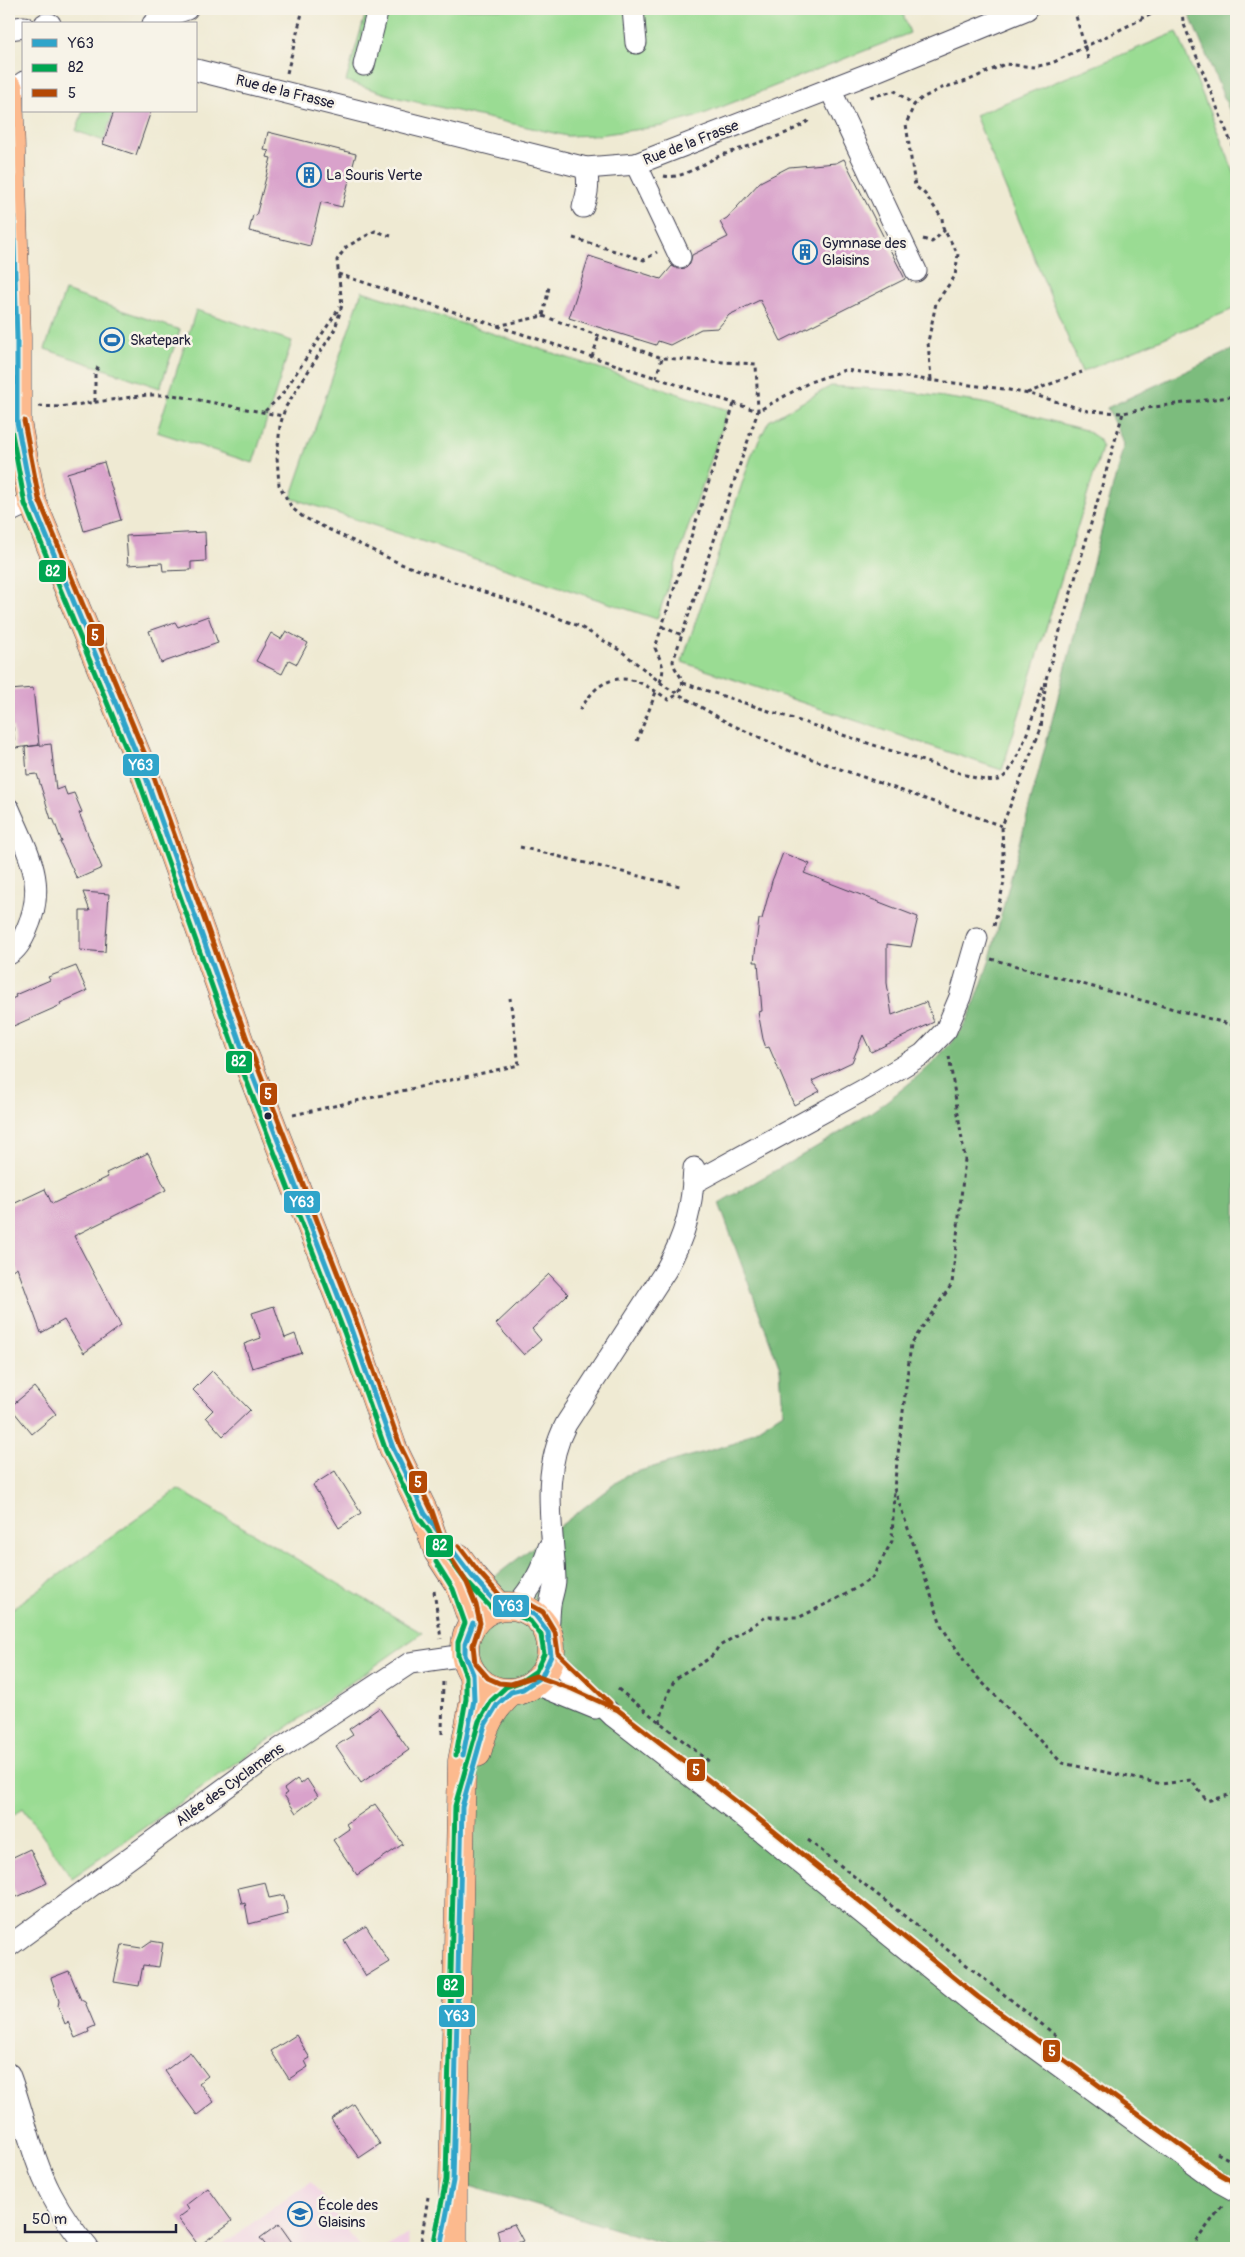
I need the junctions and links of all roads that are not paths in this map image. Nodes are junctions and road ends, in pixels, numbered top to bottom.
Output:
1 (187, 9) edge
2 (378, 9) edge
3 (633, 9) edge
4 (1027, 9) edge
5 (155, 22) edge
6 (22, 27) edge
7 (9, 29) edge
8 (636, 43) dead end
9 (364, 64) dead end
10 (198, 71) edge
11 (14, 88) edge
12 (830, 89) junction
13 (636, 164) junction
14 (586, 168) junction
15 (583, 207) dead end
16 (676, 249) road end
17 (916, 271) dead end
18 (13, 420) edge
19 (20, 506) edge
20 (9, 809) edge
21 (980, 942) road end
22 (9, 954) edge
23 (425, 1514) junction
24 (551, 1540) junction
25 (507, 1606) junction
26 (473, 1623) junction
27 (549, 1644) junction
28 (461, 1662) junction
29 (522, 1687) junction
30 (613, 1716) junction
31 (462, 1807) junction
32 (9, 1946) edge
33 (9, 2074) edge
34 (18, 2127) edge
35 (441, 2185) junction
36 (1235, 2190) edge
37 (88, 2248) edge
38 (440, 2248) edge
39 (453, 2248) edge

1 - 5 street
2 - 9 street
3 - 8 street
4 - 12 street, Rue de la Frasse
6 - 7 street
10 - 14 street, Rue de la Frasse
11 - 18 main road
12 - 13 street, Rue de la Frasse
12 - 17 street
13 - 14 street, Rue de la Frasse
13 - 16 street
14 - 15 street
18 - 19 main road
19 - 23 main road
20 - 22 street
21 - 24 street
23 - 25 main road
23 - 26 main road
24 - 25 street
24 - 27 street
25 - 26 main road
25 - 27 main road
26 - 28 main road
27 - 29 main road
27 - 30 street
28 - 29 main road
28 - 31 main road
28 - 32 street, Allée des Cyclamens
29 - 30 street
29 - 31 main road
30 - 36 street
31 - 35 main road
33 - 34 street
34 - 37 street
35 - 38 main road
35 - 39 main road

